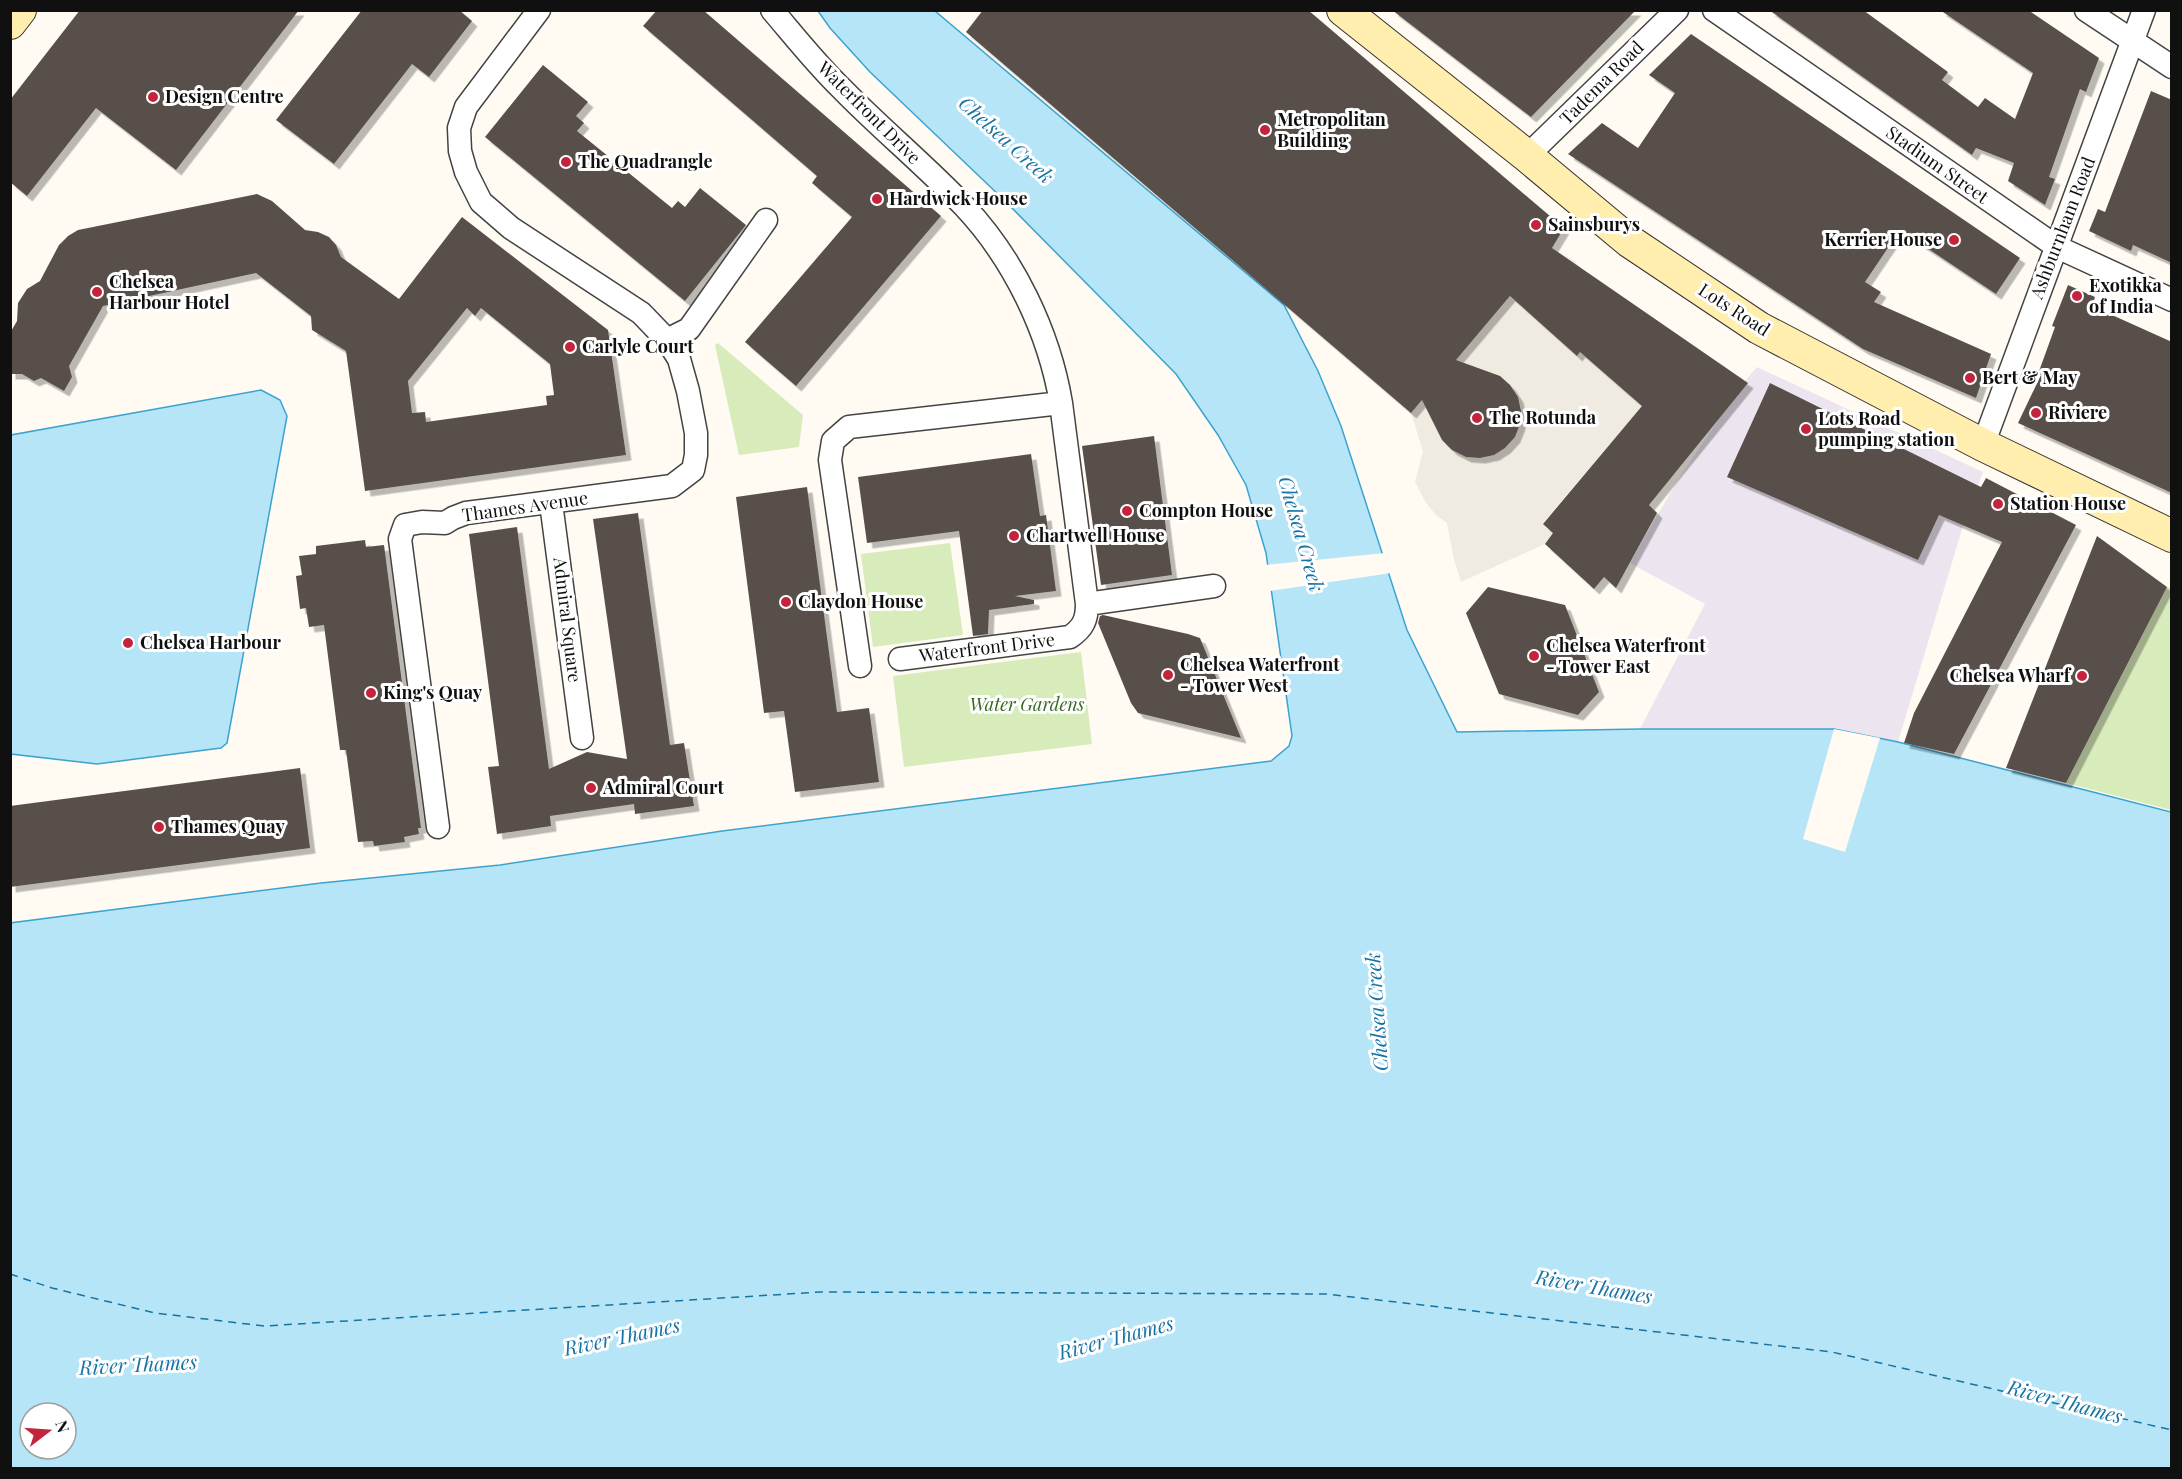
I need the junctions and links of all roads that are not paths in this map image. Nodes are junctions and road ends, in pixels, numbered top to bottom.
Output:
1 (20, 10) edge
2 (539, 10) edge
3 (772, 10) edge
4 (1677, 10) edge
5 (1714, 10) edge
6 (2086, 10) edge
7 (2144, 10) edge
8 (1356, 14) edge
9 (10, 23) edge
10 (2133, 42) junction
11 (2172, 67) edge
12 (1527, 156) junction
13 (766, 220) dead end
14 (2056, 247) junction
15 (2172, 300) edge
16 (667, 340) junction
17 (1061, 403) junction
18 (1983, 445) junction
19 (551, 503) junction
20 (2172, 536) edge
21 (1214, 586) dead end
22 (1088, 604) junction
23 (900, 659) dead end
24 (860, 666) dead end
25 (582, 738) dead end
26 (438, 827) dead end

1 - 9 street
2 - 16 street
3 - 17 street, Waterfront Drive
4 - 12 street, Tadema Road
5 - 14 street, Stadium Street
6 - 10 street
7 - 10 street, Ashburnham Road
8 - 12 street, Lots Road
10 - 11 street
10 - 14 street, Ashburnham Road
12 - 18 street, Lots Road
13 - 16 street
14 - 15 street, Stadium Street
14 - 18 street, Ashburnham Road
16 - 19 street, Thames Avenue
17 - 22 street, Waterfront Drive
17 - 24 street
18 - 20 street, Lots Road
19 - 25 street, Admiral Square
19 - 26 street, Thames Avenue
21 - 22 street
22 - 23 street, Waterfront Drive

